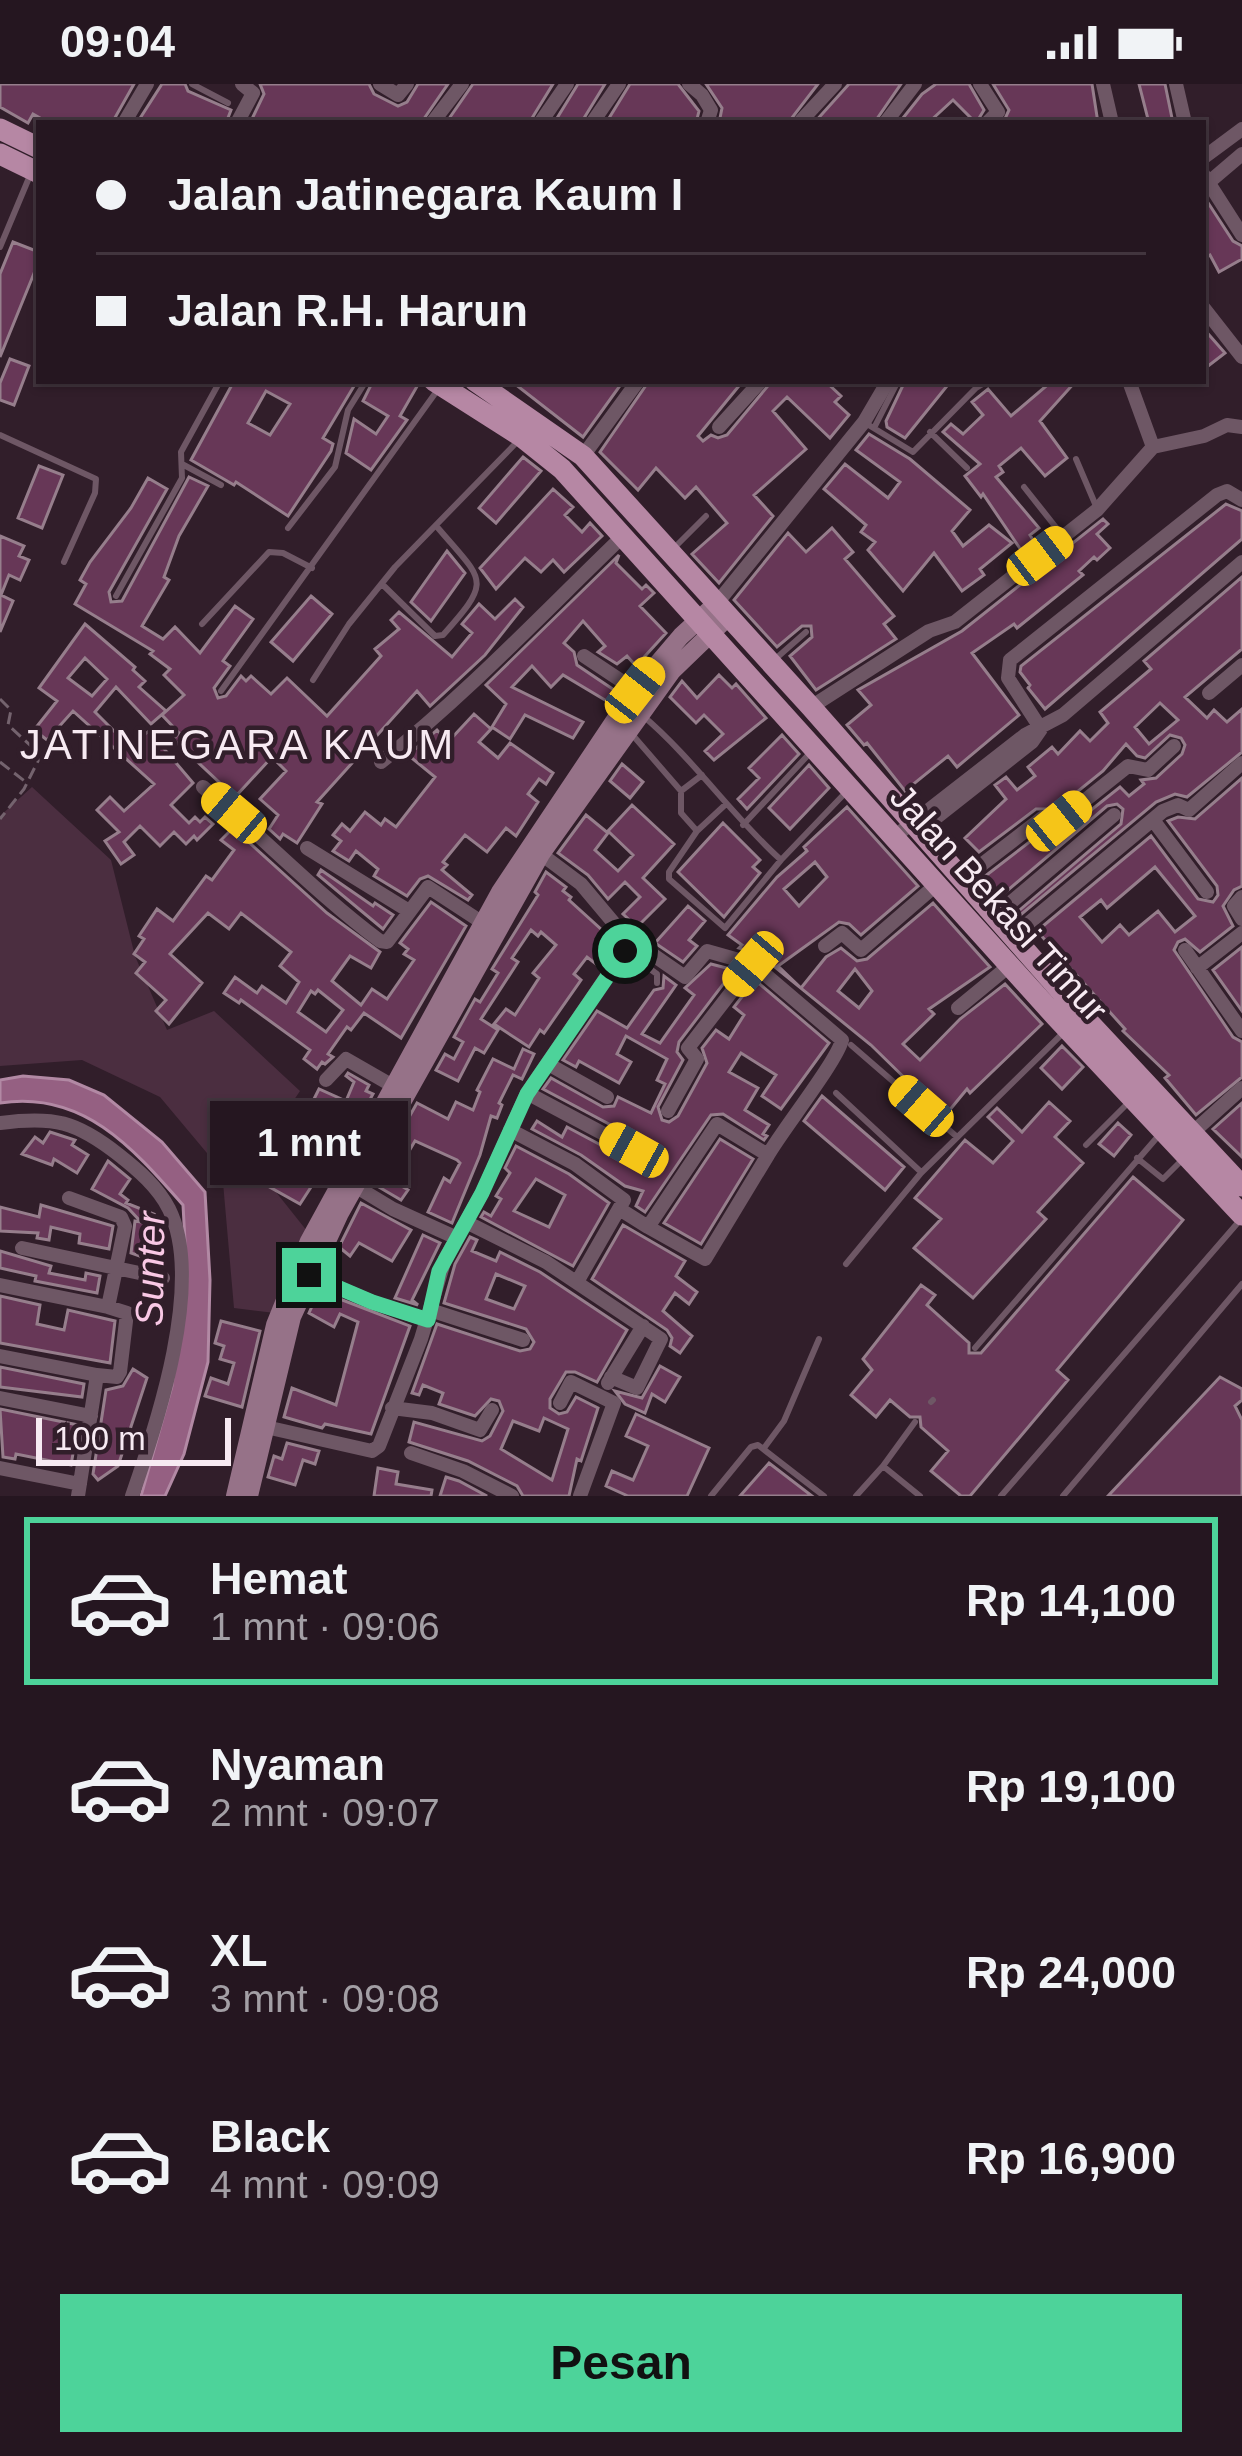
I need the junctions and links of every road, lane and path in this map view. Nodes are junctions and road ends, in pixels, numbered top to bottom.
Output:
1 (192, 84) edge
2 (242, 84) edge
3 (380, 84) edge
4 (407, 84) edge
5 (462, 84) edge
6 (619, 84) edge
7 (689, 84) edge
8 (809, 84) edge
9 (835, 84) edge
10 (915, 84) edge
11 (980, 84) edge
12 (1103, 84) edge
13 (1176, 84) edge
14 (144, 85) edge
15 (564, 85) edge
16 (824, 98) junction
17 (228, 104) dead end
18 (543, 118) edge
19 (126, 120) edge
20 (239, 120) edge
21 (434, 120) edge
22 (594, 120) edge
23 (710, 120) edge
24 (803, 120) edge
25 (887, 120) edge
26 (991, 120) edge
27 (1111, 120) edge
28 (1184, 120) edge
29 (0, 129) edge
30 (1242, 129) edge
31 (0, 154) edge
32 (1242, 154) edge
33 (1206, 156) edge
34 (36, 163) edge
35 (36, 164) edge
36 (36, 166) edge
37 (1206, 178) edge
38 (1242, 235) edge
39 (0, 247) edge
40 (1206, 312) edge
41 (1242, 357) edge
42 (218, 384) edge
43 (364, 384) edge
44 (436, 384) edge
45 (439, 384) edge
46 (482, 384) edge
47 (636, 384) edge
48 (758, 384) edge
49 (887, 384) edge
50 (896, 384) edge
51 (983, 384) edge
52 (1130, 384) edge
53 (869, 425) junction
54 (719, 427) dead end
55 (1242, 427) edge
56 (528, 429) junction
57 (930, 432) junction
58 (0, 435) edge
59 (1153, 447) junction
60 (583, 456) junction
61 (1076, 459) dead end
62 (182, 464) junction
63 (967, 468) dead end
64 (221, 484) dead end
65 (1024, 487) dead end
66 (1242, 500) edge
67 (1097, 510) junction
68 (706, 516) dead end
69 (288, 528) dead end
70 (438, 528) junction
71 (623, 536) junction
72 (1064, 538) junction
73 (671, 552) junction
74 (64, 562) dead end
75 (1242, 562) edge
76 (312, 568) junction
77 (382, 584) junction
78 (116, 596) dead end
79 (723, 610) junction
80 (202, 624) dead end
81 (705, 625) junction
82 (806, 632) dead end
83 (584, 656) dead end
84 (771, 663) junction
85 (1242, 665) edge
86 (313, 680) dead end
87 (635, 690) junction
88 (221, 692) dead end
89 (1208, 693) dead end
90 (0, 699) edge
91 (811, 707) junction
92 (635, 723) junction
93 (1041, 728) junction
94 (1174, 746) dead end
95 (816, 748) junction
96 (0, 762) edge
97 (381, 762) dead end
98 (1242, 763) edge
99 (702, 776) junction
100 (27, 783) junction
101 (203, 787) dead end
102 (851, 787) junction
103 (681, 791) junction
104 (726, 804) junction
105 (1114, 815) dead end
106 (0, 819) edge
107 (555, 820) junction
108 (1153, 820) junction
109 (743, 825) junction
110 (918, 828) junction
111 (697, 831) junction
112 (895, 837) junction
113 (307, 848) dead end
114 (541, 854) junction
115 (781, 860) junction
116 (963, 879) junction
117 (936, 885) junction
118 (1207, 892) dead end
119 (1242, 897) edge
120 (409, 911) junction
121 (995, 916) junction
122 (1242, 919) edge
123 (483, 923) junction
124 (1242, 933) edge
125 (1013, 936) junction
126 (628, 946) junction
127 (825, 946) dead end
128 (1185, 950) dead end
129 (753, 964) junction
130 (1009, 966) junction
131 (1197, 968) junction
132 (657, 983) dead end
133 (1242, 1003) edge
134 (958, 1008) dead end
135 (1229, 1015) junction
136 (1074, 1022) junction
137 (1242, 1031) edge
138 (851, 1045) dead end
139 (548, 1064) junction
140 (326, 1080) dead end
141 (394, 1086) junction
142 (1242, 1088) edge
143 (836, 1093) dead end
144 (527, 1094) junction
145 (607, 1097) dead end
146 (1131, 1099) junction
147 (668, 1111) dead end
148 (0, 1123) edge
149 (510, 1130) junction
150 (1162, 1131) junction
151 (956, 1136) junction
152 (1086, 1145) dead end
153 (1189, 1145) junction
154 (634, 1150) dead end
155 (768, 1155) junction
156 (1137, 1158) junction
157 (921, 1173) junction
158 (1240, 1180) edge
159 (355, 1186) junction
160 (69, 1198) dead end
161 (622, 1205) junction
162 (1242, 1216) edge
163 (466, 1222) junction
164 (648, 1227) junction
165 (457, 1238) junction
166 (22, 1248) dead end
167 (846, 1264) dead end
168 (115, 1267) junction
169 (309, 1275) junction
170 (163, 1278) dead end
171 (577, 1282) junction
172 (0, 1285) edge
173 (1242, 1285) edge
174 (108, 1307) junction
175 (429, 1315) junction
176 (643, 1326) junction
177 (819, 1339) dead end
178 (523, 1340) dead end
179 (975, 1348) dead end
180 (0, 1356) edge
181 (97, 1375) junction
182 (611, 1377) junction
183 (607, 1397) junction
184 (0, 1398) edge
185 (560, 1403) dead end
186 (392, 1408) junction
187 (492, 1410) dead end
188 (91, 1416) junction
189 (915, 1422) dead end
190 (261, 1426) junction
191 (764, 1448) junction
192 (410, 1453) dead end
193 (883, 1466) junction
194 (0, 1468) edge
195 (79, 1490) edge
196 (132, 1496) edge
197 (235, 1496) edge
198 (249, 1496) edge
199 (512, 1496) edge
200 (580, 1496) edge
201 (711, 1496) edge
202 (824, 1496) edge
203 (856, 1496) edge
204 (920, 1496) edge
205 (1001, 1496) edge
206 (1063, 1496) edge

1 - 17 lane
2 - 20 street
3 - 4 street
5 - 21 street
6 - 22 street
7 - 23 street
8 - 16 street
9 - 16 street
10 - 25 street
11 - 26 street
12 - 27 street
13 - 28 street
14 - 19 street
15 - 18 street
16 - 24 street
29 - 34 main road
30 - 33 street
31 - 35 main road
32 - 37 street
36 - 39 lane
37 - 38 street
40 - 41 street
42 - 62 lane
43 - 69 lane
44 - 76 lane
45 - 56 main road
46 - 56 main road
47 - 60 street
48 - 54 street
49 - 53 street
50 - 53 lane
51 - 57 lane
52 - 59 street
53 - 57 lane
53 - 79 street
55 - 59 street
56 - 60 main road, Jalan Bekasi Timur
56 - 70 lane
56 - 71 main road, Jalan Bekasi Timur
57 - 63 lane
58 - 74 lane
59 - 67 street
60 - 73 main road, Jalan Bekasi Timur
61 - 67 lane
62 - 64 lane
62 - 78 lane
65 - 72 lane
66 - 93 street
67 - 72 street
68 - 73 lane
70 - 77 lane
70 - 77 lane
71 - 81 main road, Jalan Bekasi Timur
71 - 97 street
72 - 91 street
73 - 79 main road, Jalan Bekasi Timur
75 - 93 street
76 - 80 lane
76 - 88 lane
77 - 86 lane
79 - 81 street
79 - 84 main road, Jalan Bekasi Timur
81 - 87 street
81 - 92 street
81 - 95 main road, Jalan Bekasi Timur
82 - 84 lane
83 - 87 street
84 - 91 main road, Jalan Bekasi Timur
85 - 89 street
87 - 107 street
90 - 100 path
91 - 110 main road, Jalan Bekasi Timur
92 - 99 lane
92 - 103 lane
92 - 107 street
93 - 110 street
94 - 116 street
95 - 102 main road, Jalan Bekasi Timur
95 - 109 lane
96 - 100 path
98 - 108 street
99 - 103 lane
99 - 104 lane
100 - 106 path
101 - 120 street
102 - 112 main road, Jalan Bekasi Timur
102 - 115 lane
103 - 111 lane
104 - 109 lane
104 - 111 lane
105 - 121 street
107 - 114 street
107 - 123 street
108 - 118 street
108 - 125 street
109 - 115 lane
110 - 112 street
110 - 116 main road, Jalan Bekasi Timur
111 - 115 lane
112 - 117 main road, Jalan Bekasi Timur
113 - 120 street
114 - 126 street
114 - 159 street
116 - 121 main road, Jalan Bekasi Timur
117 - 127 street
117 - 130 main road, Jalan Bekasi Timur
119 - 122 street
120 - 123 street
121 - 125 main road, Jalan Bekasi Timur
123 - 141 street
124 - 131 street
125 - 136 main road, Jalan Bekasi Timur
126 - 129 street
126 - 132 lane
126 - 139 street
128 - 131 street
129 - 147 street
129 - 155 street
130 - 134 street
130 - 136 main road, Jalan Bekasi Timur
131 - 135 street
133 - 135 street
135 - 137 street
136 - 146 main road, Jalan Bekasi Timur
136 - 151 lane
136 - 153 main road, Jalan Bekasi Timur
138 - 151 lane
139 - 144 street
139 - 145 street
140 - 141 street
141 - 190 street
142 - 153 street
143 - 157 lane
144 - 149 street
144 - 154 street
146 - 150 main road, Jalan Bekasi Timur
146 - 152 lane
148 - 196 street
149 - 161 street
149 - 163 street
150 - 153 main road, Jalan Bekasi Timur
150 - 156 lane
151 - 157 lane
153 - 156 lane
153 - 158 main road, Jalan Bekasi Timur
153 - 162 main road, Jalan Bekasi Timur
155 - 164 street
155 - 164 street
156 - 179 lane
157 - 167 lane
159 - 165 street
159 - 169 street
160 - 168 street
161 - 164 street
161 - 171 street
162 - 205 lane
163 - 165 street
163 - 171 street
165 - 175 street
166 - 168 street
168 - 170 street
168 - 174 street
169 - 175 street
169 - 190 street
171 - 176 street
172 - 174 street
173 - 206 lane
174 - 181 street
175 - 178 street
175 - 186 street
176 - 182 street
176 - 182 street
177 - 191 lane
180 - 181 street
181 - 188 street
182 - 183 street
183 - 185 street
183 - 200 street
184 - 188 street
186 - 187 street
186 - 190 street
188 - 195 street
189 - 193 lane
190 - 197 street
190 - 198 street
191 - 201 lane
191 - 202 lane
192 - 199 street
193 - 203 lane
193 - 204 lane
194 - 195 street

